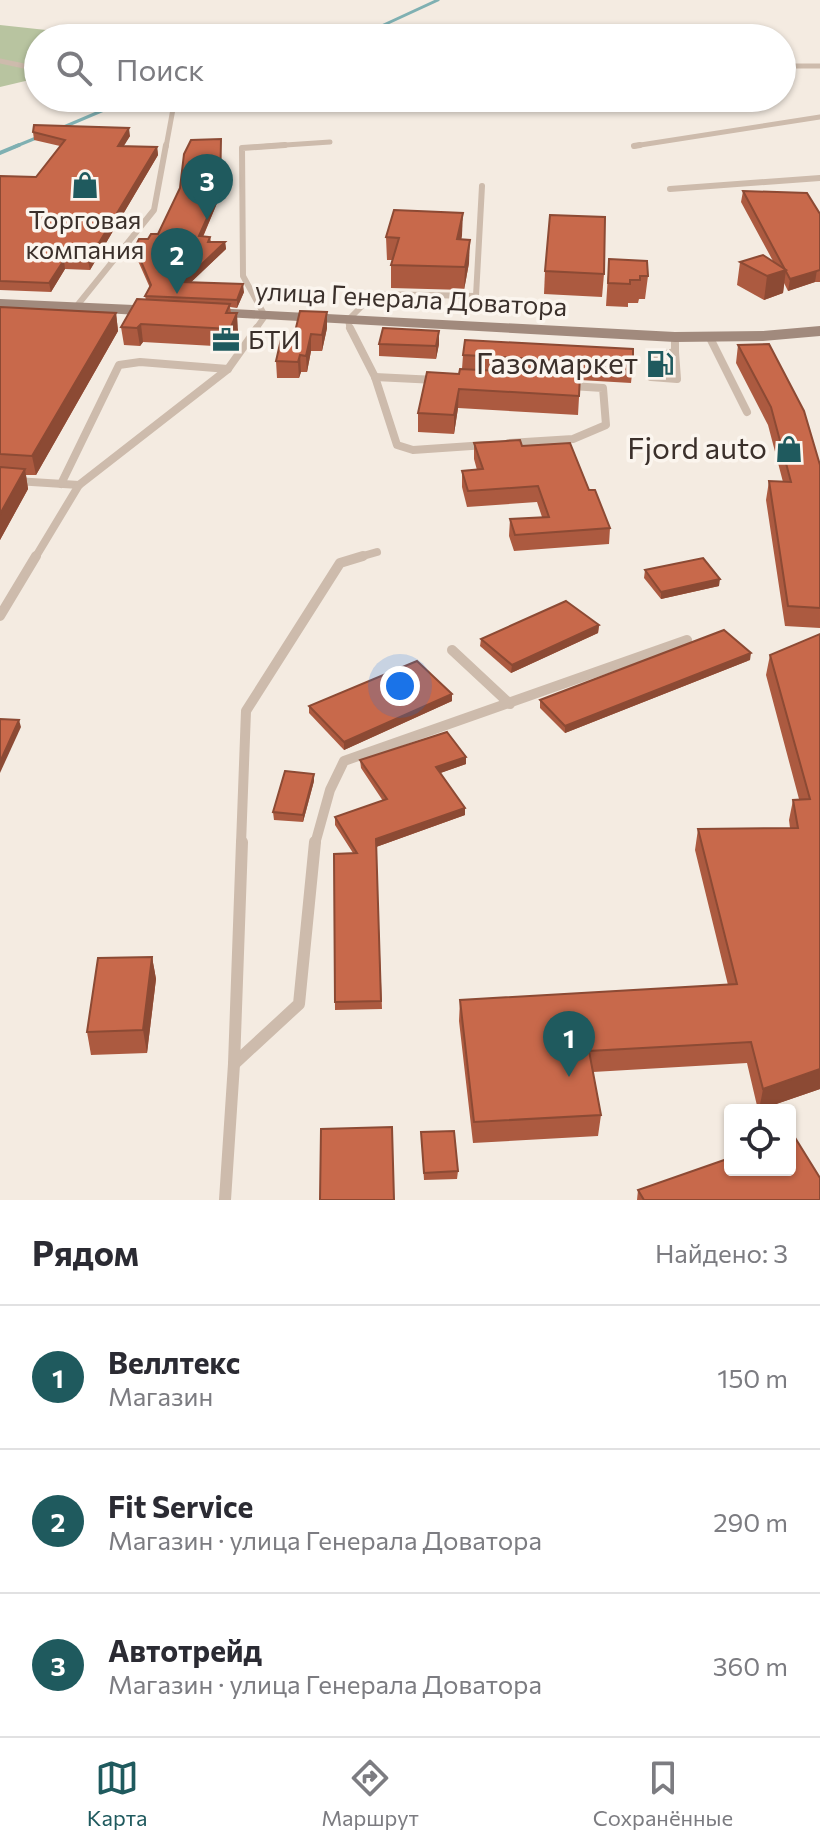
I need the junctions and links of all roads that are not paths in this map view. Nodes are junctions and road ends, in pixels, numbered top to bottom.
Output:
1 (0, 61) edge
2 (24, 66) edge
3 (796, 66) edge
4 (820, 66) edge
5 (172, 112) edge
6 (820, 117) edge
7 (330, 142) dead end
8 (634, 146) dead end
9 (820, 178) edge
10 (482, 186) dead end
11 (670, 189) dead end
12 (0, 303) edge
13 (76, 307) junction
14 (170, 311) edge
15 (202, 313) edge
16 (265, 316) junction
17 (348, 320) junction
18 (820, 331) edge
19 (710, 338) junction
20 (675, 344) junction
21 (228, 369) junction
22 (375, 377) junction
23 (451, 380) edge
24 (558, 386) edge
25 (747, 412) dead end
26 (0, 480) edge
27 (61, 484) junction
28 (79, 485) junction
29 (377, 552) dead end
30 (0, 616) edge
31 (687, 640) edge
32 (452, 650) dead end
33 (510, 704) junction
34 (234, 1064) junction
35 (225, 1200) edge

1 - 2 lane
3 - 4 lane
5 - 13 lane
6 - 8 lane
7 - 16 lane
9 - 11 lane
10 - 17 lane
12 - 13 street
13 - 14 street
15 - 16 street, улица Генерала Доватора
16 - 17 street, улица Генерала Доватора
16 - 21 lane
17 - 20 street, улица Генерала Доватора
17 - 22 lane
18 - 19 street, улица Генерала Доватора
19 - 20 street, улица Генерала Доватора
19 - 25 lane
20 - 20 lane
21 - 27 lane
21 - 28 lane
22 - 23 lane
22 - 24 lane
26 - 27 lane
27 - 28 lane
28 - 30 lane
29 - 34 lane
31 - 33 lane
32 - 33 lane
33 - 34 lane
34 - 35 lane

